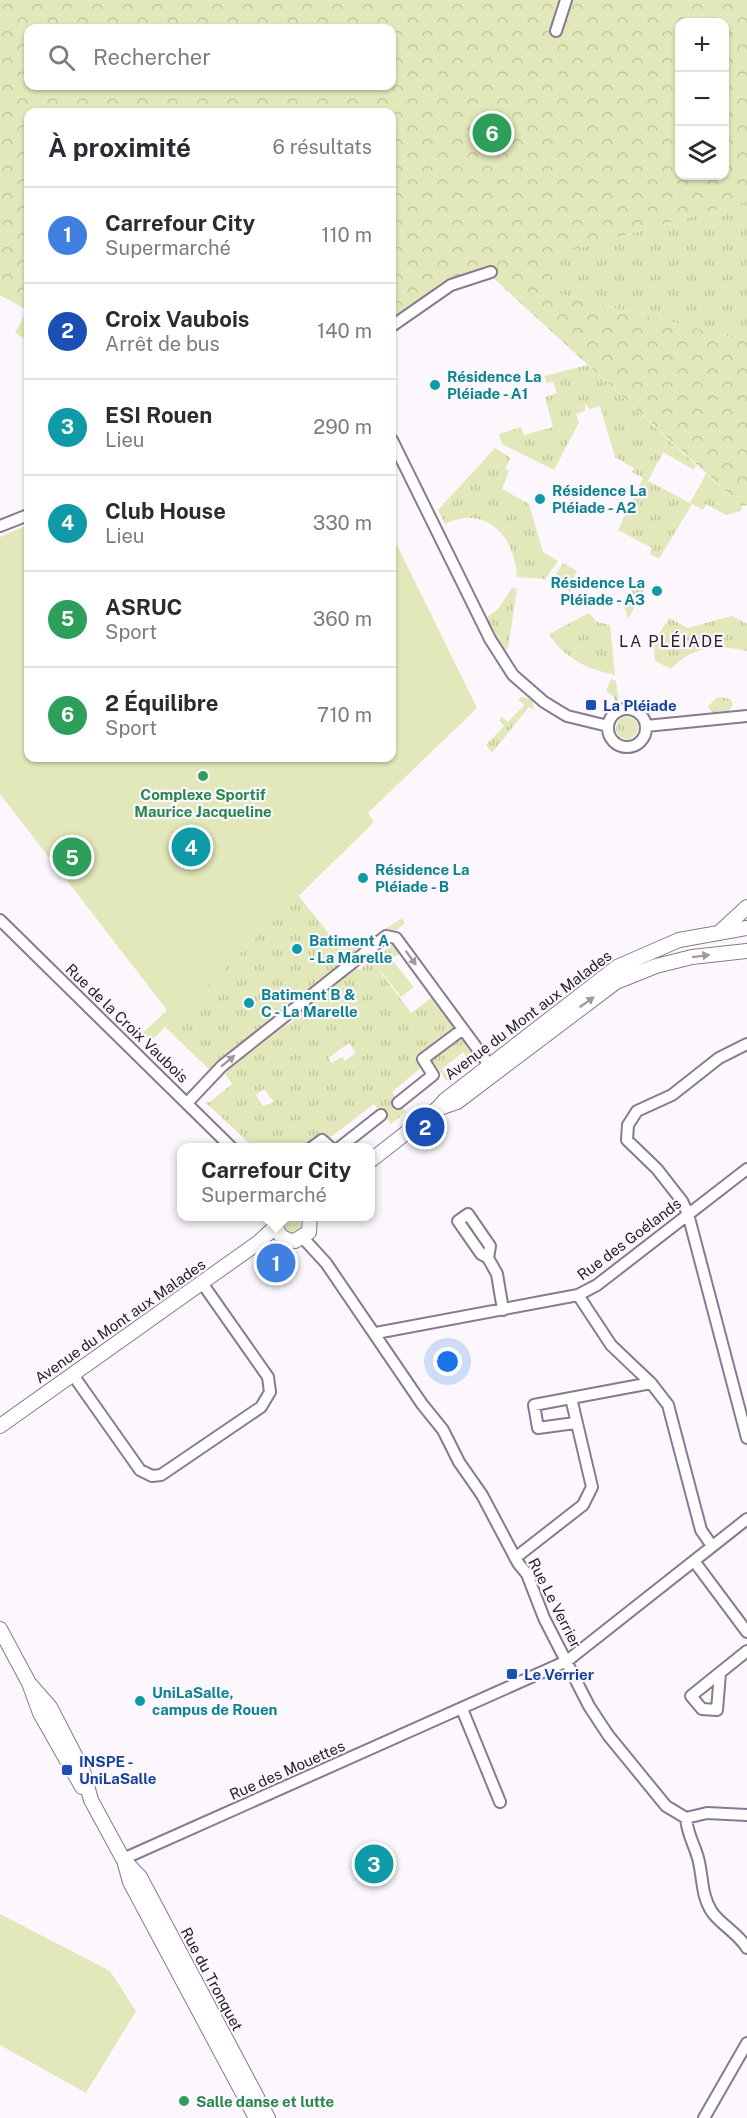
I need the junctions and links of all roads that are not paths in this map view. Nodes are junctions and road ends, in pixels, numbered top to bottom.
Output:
1 (566, 0) edge
2 (556, 31) dead end
3 (491, 272) dead end
4 (396, 323) edge
5 (396, 448) edge
6 (24, 517) edge
7 (0, 526) edge
8 (747, 716) edge
9 (608, 726) junction
10 (646, 726) junction
11 (747, 907) edge
12 (0, 920) edge
13 (747, 928) edge
14 (721, 931) junction
15 (747, 951) edge
16 (463, 1029) junction
17 (747, 1044) edge
18 (490, 1066) junction
19 (187, 1103) junction
20 (398, 1103) dead end
21 (381, 1115) dead end
22 (227, 1143) edge
23 (345, 1143) edge
24 (375, 1157) edge
25 (747, 1169) edge
26 (688, 1214) junction
27 (310, 1221) edge
28 (278, 1226) edge
29 (303, 1238) junction
30 (488, 1258) dead end
31 (202, 1282) junction
32 (578, 1295) junction
33 (503, 1310) junction
34 (376, 1333) junction
35 (73, 1375) junction
36 (651, 1383) junction
37 (572, 1398) junction
38 (575, 1423) junction
39 (0, 1426) edge
40 (747, 1438) edge
41 (747, 1519) edge
42 (712, 1546) junction
43 (515, 1558) junction
44 (694, 1561) junction
45 (0, 1629) edge
46 (747, 1632) edge
47 (747, 1651) edge
48 (567, 1661) junction
49 (720, 1673) dead end
50 (462, 1709) junction
51 (500, 1802) dead end
52 (747, 1815) edge
53 (686, 1818) junction
54 (123, 1859) junction
55 (747, 1948) edge
56 (747, 2043) edge
57 (256, 2118) edge
58 (268, 2118) edge
59 (704, 2118) edge

1 - 2 street
3 - 4 street
5 - 9 street
6 - 7 street
8 - 10 street
9 - 10 street
9 - 10 street
11 - 14 street
12 - 19 street, Rue de la Croix Vaubois
13 - 14 street, Avenue du Mont aux Malades
14 - 18 street, Avenue du Mont aux Malades
18 -> 15 street, Avenue du Mont aux Malades
16 - 18 street
19 -> 16 street
16 - 20 street
17 - 26 street
18 - 24 street, Avenue du Mont aux Malades
19 - 22 street, Rue de la Croix Vaubois
21 - 23 street
25 - 26 street, Rue des Goélands
26 - 32 street, Rue des Goélands
26 - 40 street
27 - 29 street
28 - 29 street
28 - 31 street, Avenue du Mont aux Malades
29 - 34 street, Rue Le Verrier
30 - 33 street
31 - 35 street, Avenue du Mont aux Malades
31 - 35 street
32 - 33 street, Rue des Goélands
32 - 36 street
33 - 34 street, Rue des Goélands
34 - 43 street, Rue Le Verrier
35 - 39 street, Avenue du Mont aux Malades
36 - 37 street
36 - 42 street
37 - 38 street
37 - 38 street
38 - 43 street
41 - 42 street, Rue des Mouettes
42 - 44 street, Rue des Mouettes
43 - 48 street, Rue Le Verrier
44 - 46 street
44 - 48 street, Rue des Mouettes
45 - 54 street, Rue du Tronquet
47 - 49 street
48 - 50 street, Rue des Mouettes
48 - 53 street, Rue Le Verrier
50 - 51 street
50 - 54 street, Rue des Mouettes
52 - 53 street
53 - 55 street
54 - 57 street, Rue du Tronquet
54 - 58 street, Rue du Tronquet
56 - 59 street

